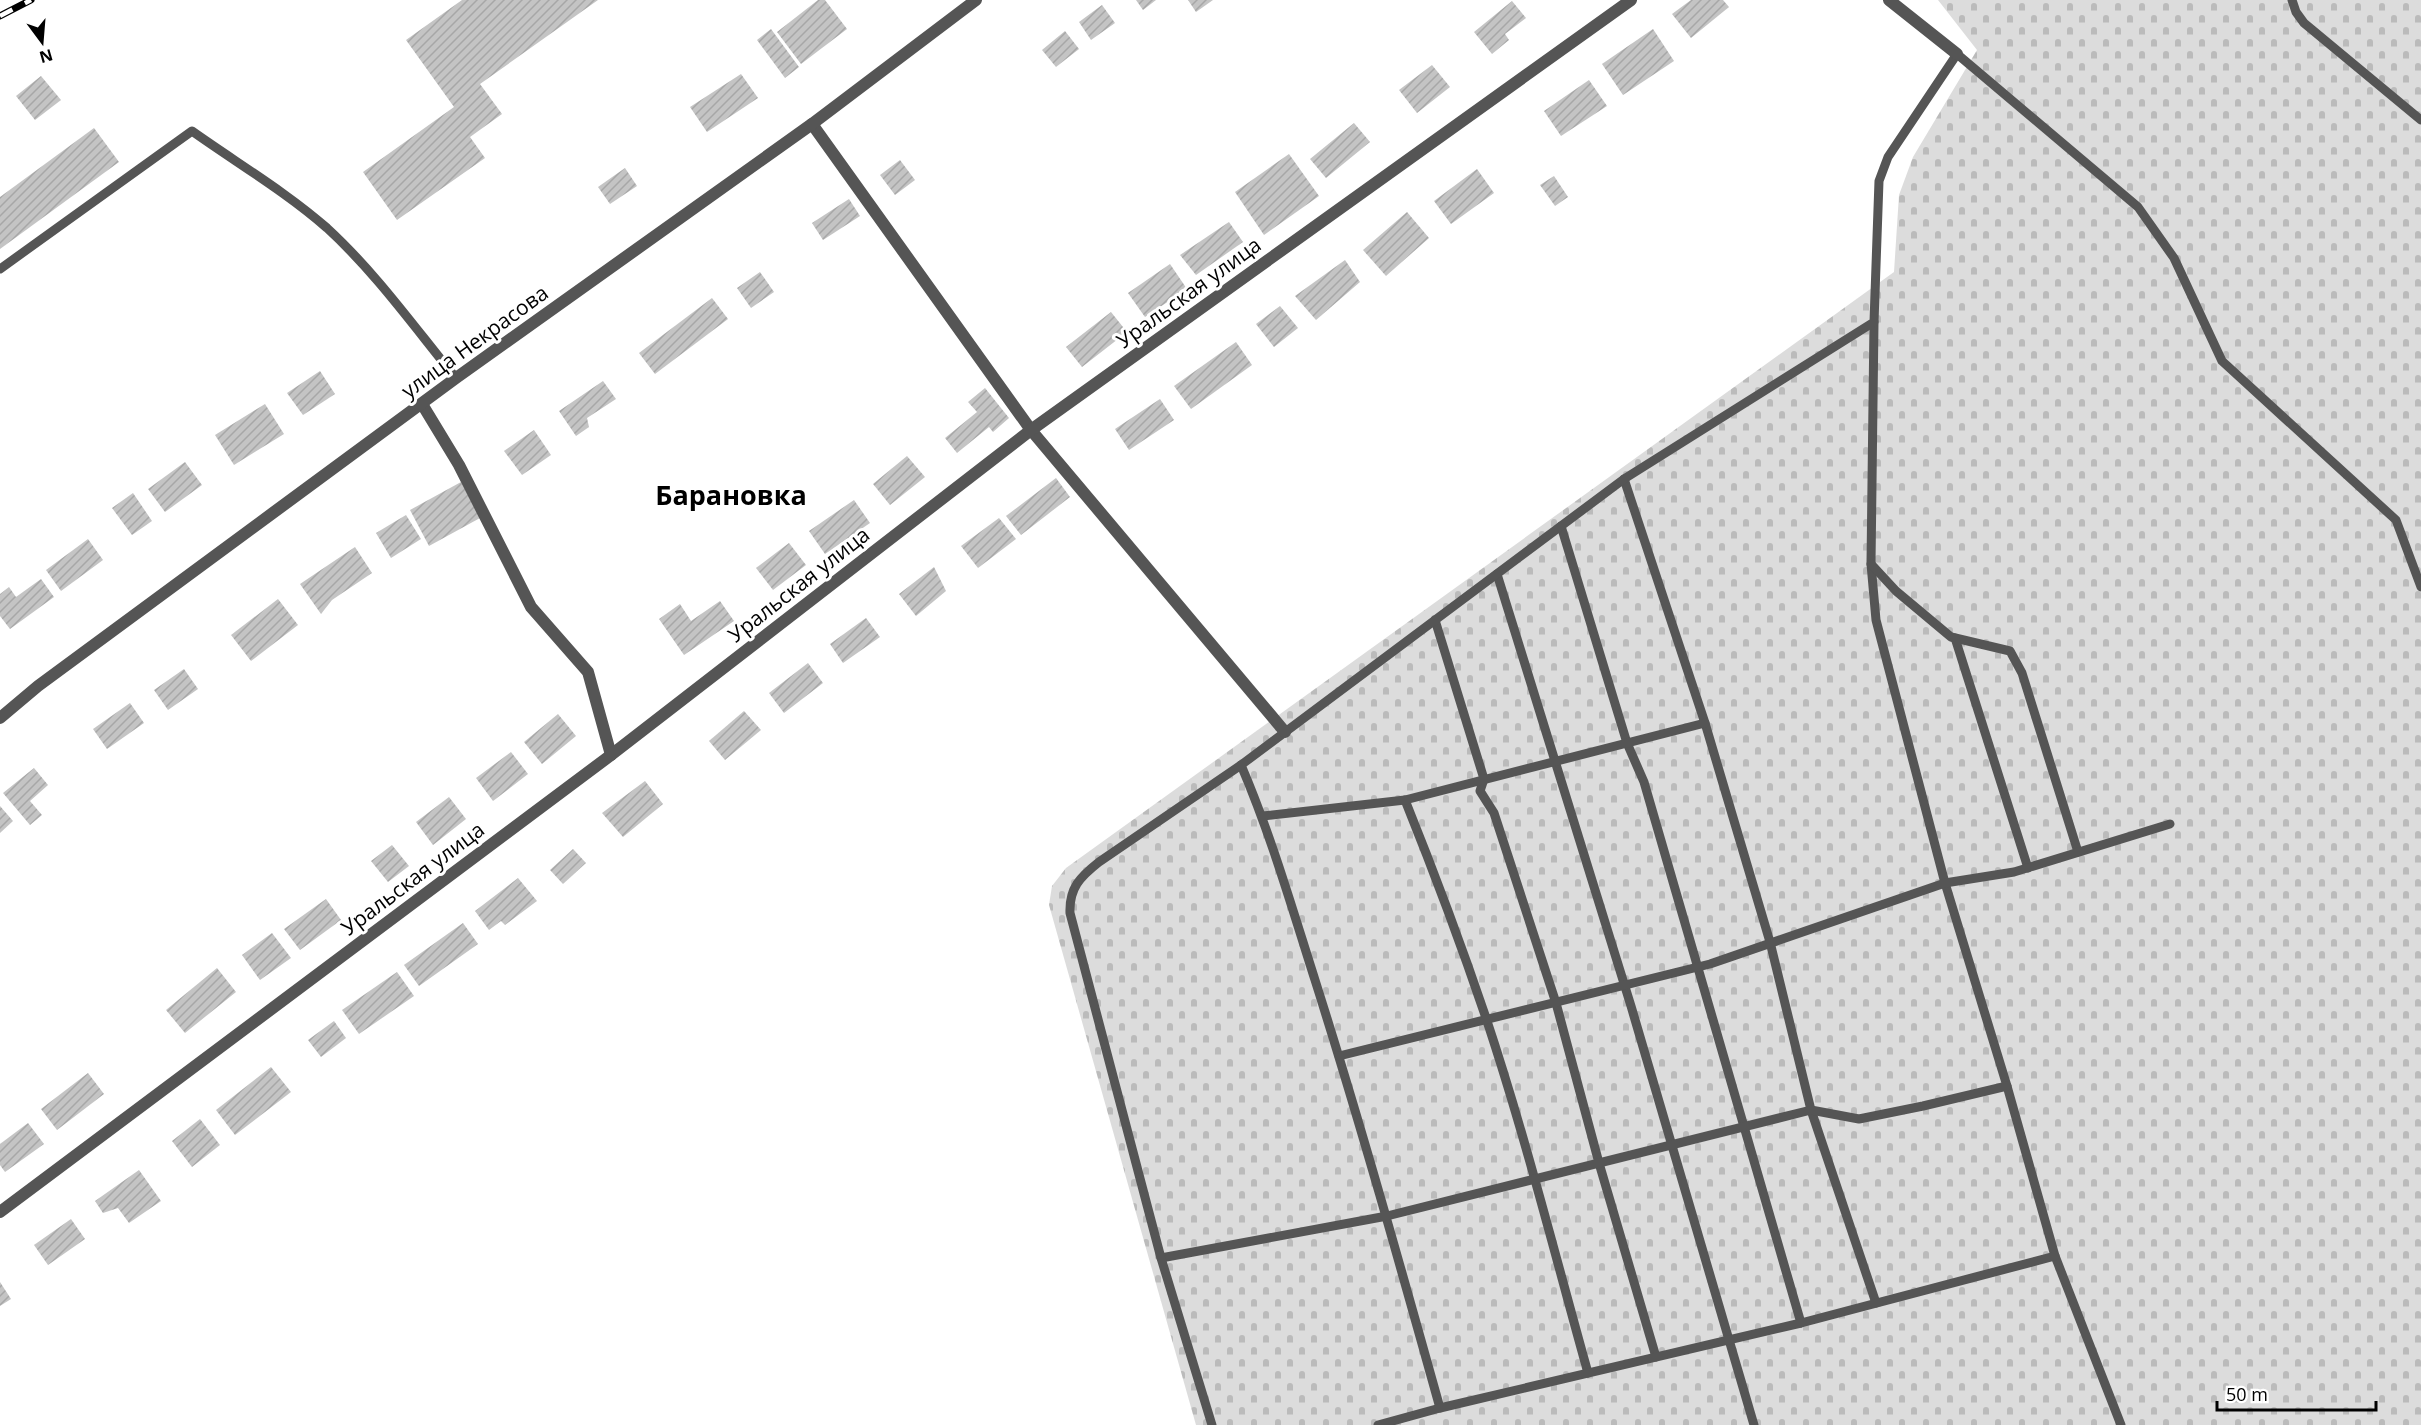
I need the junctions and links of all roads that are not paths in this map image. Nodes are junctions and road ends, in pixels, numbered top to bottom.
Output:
1 (976, 0) edge
2 (1631, 0) edge
3 (1889, 0) edge
4 (2292, 0) edge
5 (1957, 54) junction
6 (2421, 120) edge
7 (812, 124) junction
8 (0, 269) edge
9 (1874, 322) junction
10 (456, 378) junction
11 (422, 404) junction
12 (1031, 430) junction
13 (1624, 478) junction
14 (1561, 526) junction
15 (1871, 564) junction
16 (1497, 574) junction
17 (2421, 587) edge
18 (1435, 620) junction
19 (1955, 638) junction
20 (0, 718) edge
21 (1705, 723) junction
22 (1285, 732) junction
23 (1627, 743) junction
24 (611, 755) junction
25 (1554, 762) junction
26 (1241, 765) junction
27 (1484, 779) junction
28 (1405, 800) junction
29 (1263, 816) junction
30 (2170, 824) dead end
31 (2078, 852) junction
32 (2028, 868) junction
33 (1945, 883) junction
34 (1770, 942) junction
35 (1699, 967) junction
36 (1624, 985) junction
37 (1556, 1003) junction
38 (1487, 1020) junction
39 (1339, 1056) junction
40 (2007, 1086) junction
41 (1811, 1110) junction
42 (1746, 1126) junction
43 (1672, 1145) junction
44 (1599, 1163) junction
45 (1534, 1179) junction
46 (0, 1212) edge
47 (1387, 1216) junction
48 (2055, 1256) junction
49 (1161, 1258) junction
50 (1876, 1303) junction
51 (1801, 1323) junction
52 (1728, 1340) junction
53 (1656, 1357) junction
54 (1588, 1373) junction
55 (1440, 1408) junction
56 (1212, 1425) edge
57 (1378, 1425) edge
58 (1754, 1425) edge
59 (2121, 1425) edge

1 - 7 street, улица Некрасова
2 - 12 street, Уральская улица
3 - 5 street
4 - 6 lane
5 - 9 lane
5 - 17 lane
7 - 10 street, улица Некрасова
7 - 12 street
8 - 10 lane
9 - 13 lane
9 - 15 lane
10 - 11 street, улица Некрасова
11 - 20 street, улица Некрасова
11 - 24 street
12 - 22 street
12 - 24 street, Уральская улица
13 - 14 lane
13 - 21 lane
14 - 16 lane
14 - 23 lane
15 - 19 lane
15 - 33 lane
16 - 18 lane
16 - 25 lane
18 - 22 lane
18 - 27 lane
19 - 31 lane
19 - 32 lane
21 - 23 lane
21 - 34 lane
22 - 26 lane
23 - 25 lane
23 - 35 lane
24 - 46 street, Уральская улица
25 - 27 lane
25 - 36 lane
26 - 29 lane
26 - 49 lane
27 - 28 lane
27 - 37 lane
28 - 29 lane
28 - 38 lane
29 - 39 lane
30 - 31 lane
31 - 32 lane
32 - 33 lane
33 - 34 lane
33 - 40 lane
34 - 35 lane
34 - 41 lane
35 - 36 lane
35 - 42 lane
36 - 37 lane
36 - 43 lane
37 - 38 lane
37 - 44 lane
38 - 39 lane
38 - 45 lane
39 - 47 lane
40 - 41 lane
40 - 48 lane
41 - 42 lane
41 - 50 lane
42 - 43 lane
42 - 51 lane
43 - 44 lane
43 - 52 lane
44 - 45 lane
44 - 53 lane
45 - 47 lane
45 - 54 lane
47 - 49 lane
47 - 55 lane
48 - 50 lane
48 - 59 lane
49 - 56 lane
50 - 51 lane
51 - 52 lane
52 - 53 lane
52 - 58 lane
53 - 54 lane
54 - 55 lane
55 - 57 lane

